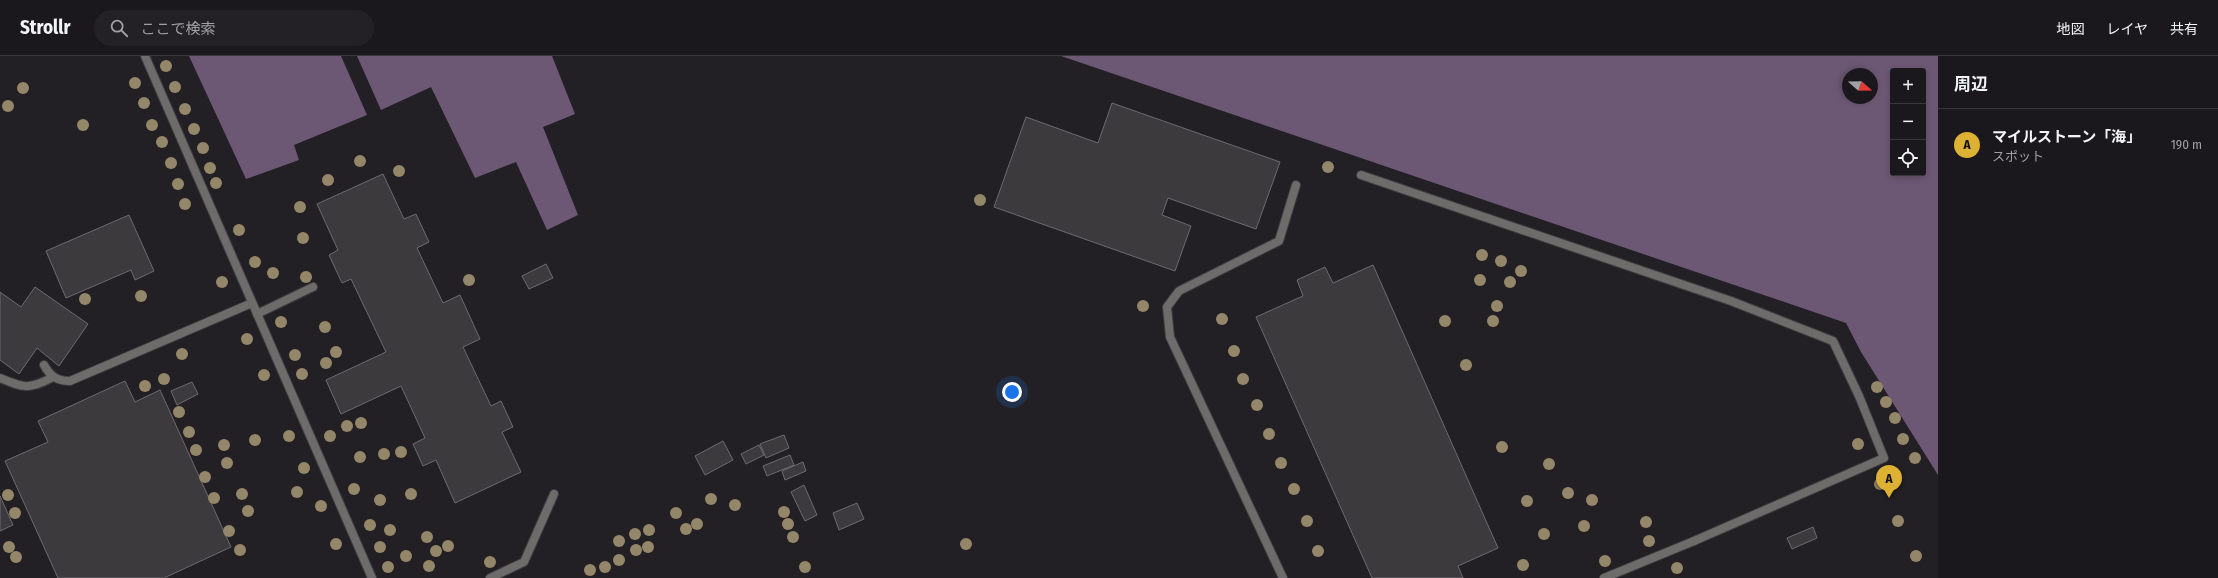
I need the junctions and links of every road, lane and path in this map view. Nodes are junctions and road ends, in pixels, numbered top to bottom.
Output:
1 (144, 56) edge
2 (1361, 175) dead end
3 (1296, 185) dead end
4 (313, 286) dead end
5 (252, 303) junction
6 (257, 314) junction
7 (44, 365) dead end
8 (53, 377) junction
9 (0, 378) edge
10 (554, 494) dead end
11 (372, 578) edge
12 (490, 578) edge
13 (1284, 578) edge
14 (1604, 578) edge

1 - 5 street
2 - 14 street
3 - 13 street
4 - 6 street
5 - 6 street
5 - 8 street
6 - 11 street
7 - 8 street
8 - 9 street
10 - 12 street

